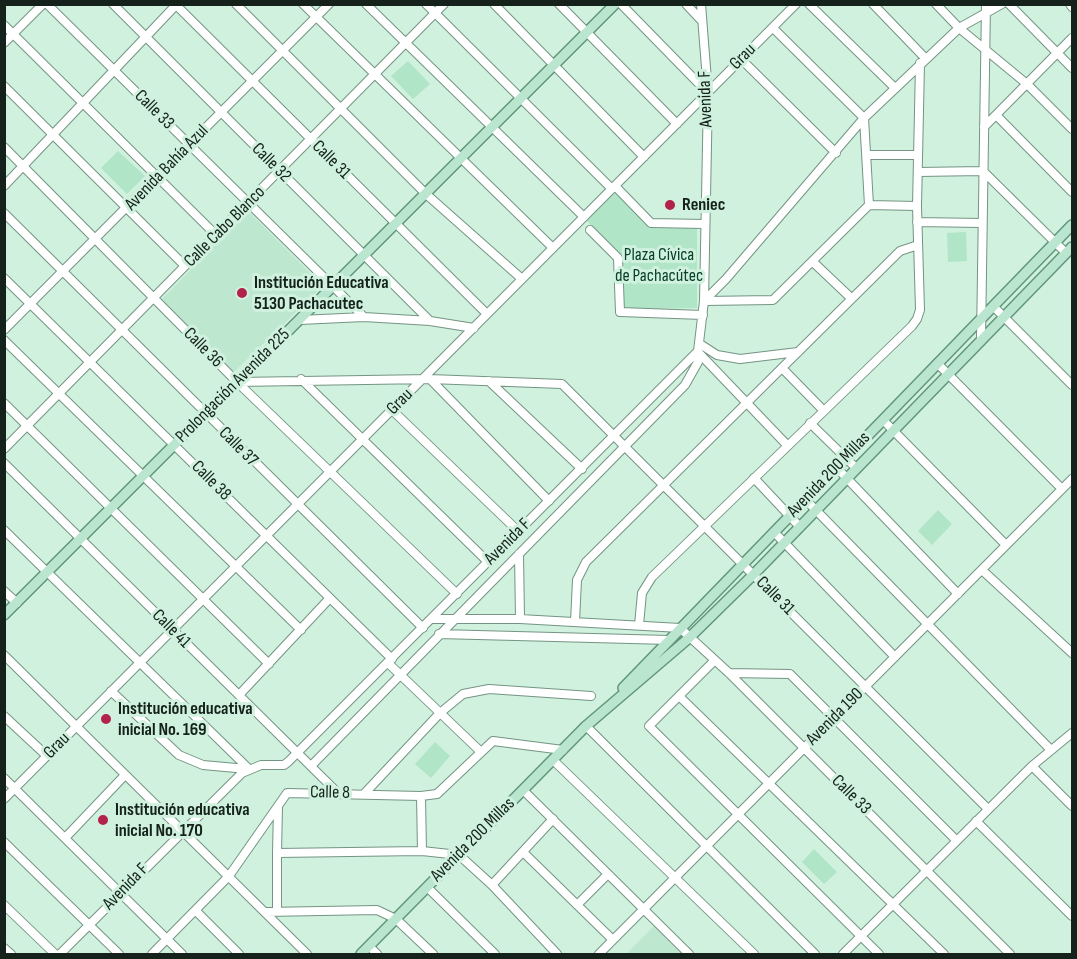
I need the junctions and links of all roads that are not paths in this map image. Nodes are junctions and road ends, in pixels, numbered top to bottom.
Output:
1 (45, 4) edge
2 (113, 4) edge
3 (236, 4) edge
4 (303, 4) edge
5 (329, 4) edge
6 (366, 4) edge
7 (426, 4) edge
8 (444, 4) edge
9 (494, 4) edge
10 (559, 4) edge
11 (615, 4) edge
12 (621, 4) edge
13 (686, 4) edge
14 (701, 4) edge
15 (796, 4) edge
16 (810, 4) edge
17 (873, 4) edge
18 (936, 4) edge
19 (986, 4) edge
20 (1002, 4) edge
21 (1009, 4) edge
22 (176, 5) edge
23 (435, 14) junction
24 (986, 14) junction
25 (316, 18) junction
26 (701, 20) junction
27 (4, 25) edge
28 (773, 28) junction
29 (959, 28) junction
30 (587, 32) junction
31 (14, 34) junction
32 (145, 37) junction
33 (1072, 38) edge
34 (4, 43) edge
35 (406, 43) junction
36 (986, 47) junction
37 (283, 51) junction
38 (1057, 54) junction
39 (741, 59) junction
40 (923, 61) junction
41 (554, 65) junction
42 (1072, 68) edge
43 (116, 72) junction
44 (375, 75) junction
45 (253, 81) junction
46 (1027, 84) junction
47 (4, 86) edge
48 (895, 88) junction
49 (708, 93) junction
50 (520, 99) junction
51 (84, 105) junction
52 (341, 108) junction
53 (221, 113) junction
54 (996, 115) junction
55 (864, 118) junction
56 (677, 124) junction
57 (984, 127) junction
58 (491, 128) junction
59 (1072, 129) edge
60 (52, 134) junction
61 (311, 140) junction
62 (190, 146) junction
63 (4, 147) edge
64 (836, 153) junction
65 (868, 155) junction
66 (918, 155) junction
67 (644, 157) junction
68 (461, 158) junction
69 (23, 165) junction
70 (280, 171) junction
71 (983, 171) junction
72 (918, 172) junction
73 (159, 177) junction
74 (4, 186) edge
75 (614, 188) junction
76 (1072, 192) edge
77 (426, 194) junction
78 (247, 204) junction
79 (869, 205) junction
80 (917, 206) junction
81 (128, 209) junction
82 (4, 213) edge
83 (584, 218) junction
84 (917, 222) junction
85 (981, 223) junction
86 (396, 224) junction
87 (705, 224) junction
88 (1072, 225) edge
89 (590, 230) dead end
90 (216, 235) junction
91 (95, 240) junction
92 (1055, 242) junction
93 (918, 245) junction
94 (553, 248) junction
95 (1069, 250) edge
96 (364, 256) junction
97 (813, 262) junction
98 (185, 266) junction
99 (62, 273) junction
100 (4, 278) edge
101 (522, 279) junction
102 (332, 287) junction
103 (153, 298) junction
104 (851, 298) junction
105 (704, 301) junction
106 (31, 304) junction
107 (994, 307) junction
108 (487, 314) junction
109 (703, 315) junction
110 (1003, 316) junction
111 (364, 317) junction
112 (300, 320) junction
113 (430, 321) junction
114 (981, 321) junction
115 (474, 328) junction
116 (4, 330) edge
117 (121, 331) junction
118 (981, 339) junction
119 (4, 340) edge
120 (699, 347) junction
121 (798, 352) junction
122 (90, 361) junction
123 (938, 364) junction
124 (782, 368) junction
125 (948, 374) junction
126 (301, 379) junction
127 (426, 379) junction
128 (489, 381) junction
129 (237, 382) junction
130 (1072, 385) edge
131 (58, 394) junction
132 (4, 403) edge
133 (745, 404) junction
134 (392, 410) junction
135 (823, 410) junction
136 (205, 415) junction
137 (883, 420) junction
138 (810, 423) junction
139 (27, 425) junction
140 (893, 430) junction
141 (614, 435) junction
142 (363, 440) junction
143 (175, 445) junction
144 (788, 445) junction
145 (626, 446) junction
146 (4, 449) edge
147 (845, 458) junction
148 (4, 463) edge
149 (836, 467) junction
150 (856, 468) junction
151 (582, 469) junction
152 (331, 471) junction
153 (142, 478) junction
154 (754, 478) junction
155 (846, 478) junction
156 (1072, 479) edge
157 (665, 483) junction
158 (1062, 489) junction
159 (805, 499) junction
160 (549, 501) junction
161 (297, 505) junction
162 (112, 507) junction
163 (816, 511) junction
164 (789, 516) junction
165 (705, 526) junction
166 (800, 527) junction
167 (4, 530) edge
168 (518, 531) junction
169 (774, 532) junction
170 (267, 536) junction
171 (80, 538) junction
172 (784, 543) junction
173 (1006, 545) junction
174 (519, 554) junction
175 (488, 562) junction
176 (743, 564) junction
177 (235, 567) junction
178 (982, 570) junction
179 (47, 571) junction
180 (754, 574) junction
181 (4, 591) edge
182 (457, 594) junction
183 (958, 594) junction
184 (203, 598) junction
185 (330, 599) junction
186 (17, 603) junction
187 (4, 615) edge
188 (432, 619) junction
189 (520, 619) junction
190 (454, 620) junction
191 (575, 622) junction
192 (639, 625) junction
193 (927, 625) junction
194 (423, 628) junction
195 (680, 628) junction
196 (172, 630) junction
197 (301, 630) junction
198 (440, 634) junction
199 (689, 638) junction
200 (669, 640) junction
201 (1072, 653) edge
202 (4, 655) edge
203 (895, 657) junction
204 (390, 661) junction
205 (714, 661) junction
206 (140, 663) junction
207 (269, 664) junction
208 (729, 673) junction
209 (399, 675) junction
210 (865, 687) junction
211 (111, 692) junction
212 (240, 694) junction
213 (591, 696) dead end
214 (679, 696) junction
215 (440, 713) junction
216 (4, 716) edge
217 (833, 719) junction
218 (76, 726) junction
219 (586, 726) junction
220 (1072, 733) edge
221 (804, 748) junction
222 (1050, 749) junction
223 (563, 750) junction
224 (481, 752) junction
225 (297, 753) junction
226 (47, 756) junction
227 (553, 760) junction
228 (310, 766) junction
229 (1032, 766) junction
230 (249, 769) junction
231 (125, 775) junction
232 (4, 778) edge
233 (770, 782) junction
234 (15, 788) junction
235 (523, 790) junction
236 (338, 793) junction
237 (364, 794) junction
238 (421, 796) junction
239 (4, 799) edge
240 (278, 806) junction
241 (1072, 806) edge
242 (988, 809) junction
243 (739, 814) junction
244 (553, 819) junction
245 (976, 821) junction
246 (183, 830) junction
247 (66, 837) junction
248 (956, 840) junction
249 (4, 842) edge
250 (707, 845) junction
251 (422, 851) junction
252 (523, 852) junction
253 (277, 853) junction
254 (459, 855) junction
255 (926, 870) junction
256 (608, 874) junction
257 (229, 876) junction
258 (676, 877) junction
259 (492, 885) junction
260 (427, 887) junction
261 (121, 893) junction
262 (893, 904) junction
263 (4, 905) edge
264 (577, 905) junction
265 (643, 909) junction
266 (196, 911) junction
267 (265, 912) junction
268 (277, 912) junction
269 (1072, 916) edge
270 (396, 919) junction
271 (89, 925) junction
272 (861, 936) junction
273 (167, 940) junction
274 (613, 940) junction
275 (369, 946) junction
276 (4, 948) edge
277 (11, 954) edge
278 (55, 954) edge
279 (60, 954) edge
280 (119, 954) edge
281 (152, 954) edge
282 (182, 954) edge
283 (239, 954) edge
284 (305, 954) edge
285 (361, 954) edge
286 (377, 954) edge
287 (433, 954) edge
288 (495, 954) edge
289 (557, 954) edge
290 (598, 954) edge
291 (688, 954) edge
292 (754, 954) edge
293 (815, 954) edge
294 (843, 954) edge
295 (879, 954) edge
296 (944, 954) edge
297 (1010, 954) edge

1 - 31 street
1 - 43 street, Calle 33
2 - 32 street, Calle 32
3 - 37 street
4 - 25 street
5 - 25 street, Avenida Bahía Azul
6 - 35 street
7 - 23 street
8 - 23 street, Calle Cabo Blanco
9 - 41 street
10 - 30 street
11 - 30 main road, Prolongación Avenida 225
12 - 49 street
13 - 26 street
14 - 26 street, Avenida F
15 - 28 street, Grau
16 - 48 street
17 - 40 street
18 - 29 street
19 - 24 street
20 - 24 street
21 - 38 street
22 - 32 street
22 - 45 street, Calle 31
23 - 35 street, Calle Cabo Blanco
23 - 50 street
24 - 29 street
24 - 36 street
25 - 37 street, Avenida Bahía Azul
25 - 44 street
26 - 49 street, Avenida F
27 - 31 street
28 - 39 street, Grau
28 - 55 street
29 - 36 street
29 - 40 street
30 - 41 main road, Prolongación Avenida 225
30 - 56 street
31 - 34 street
31 - 51 street
32 - 43 street
32 - 53 street, Calle 32
33 - 38 street
35 - 44 street, Calle Cabo Blanco
35 - 58 street
36 - 46 street
36 - 57 street
37 - 45 street, Avenida Bahía Azul
37 - 52 street
38 - 42 street
38 - 46 street
39 - 49 street, Grau
39 - 64 street
40 - 48 street
40 - 66 street
41 - 50 main road, Prolongación Avenida 225
41 - 67 street
43 - 51 street
43 - 62 street, Calle 33
44 - 52 street, Calle Cabo Blanco
44 - 68 street
45 - 53 street, Avenida Bahía Azul
45 - 61 street, Calle 31
46 - 54 street
46 - 59 street
47 - 60 street
48 - 55 street
49 - 56 street, Grau
49 - 87 street, Avenida F
50 - 58 main road, Prolongación Avenida 225
50 - 75 street
51 - 60 street
51 - 73 street
52 - 61 street, Calle Cabo Blanco
52 - 77 street
53 - 62 street, Avenida Bahía Azul
53 - 70 street, Calle 32
54 - 57 street
54 - 76 street
55 - 64 street
55 - 65 street
56 - 67 street, Grau
57 - 71 street
58 - 68 main road, Prolongación Avenida 225
58 - 83 street
60 - 69 street
60 - 81 street
61 - 70 street, Calle Cabo Blanco
61 - 86 street, Calle 31
62 - 73 street, Avenida Bahía Azul
62 - 78 street, Calle 33
63 - 69 street, Calle 36
64 - 105 street
65 - 66 street
65 - 79 street
66 - 72 street
67 - 75 street, Grau
68 - 77 main road, Prolongación Avenida 225
68 - 94 street
69 - 74 street
69 - 91 street, Calle 36
70 - 78 street, Calle Cabo Blanco
70 - 96 street, Calle 32
71 - 72 street
71 - 85 street
71 - 92 street
72 - 80 street
73 - 81 street, Avenida Bahía Azul
73 - 90 street
75 - 83 street, Grau
75 - 87 street
77 - 86 main road, Prolongación Avenida 225
77 - 101 street
78 - 90 street, Calle Cabo Blanco
78 - 102 street, Calle 33
79 - 80 street
79 - 97 street
80 - 84 street
81 - 91 street, Avenida Bahía Azul
81 - 98 street
82 - 99 street, Calle 37
83 - 94 street, Grau
84 - 85 street
84 - 93 street
85 - 114 street
86 - 96 main road, Prolongación Avenida 225
86 - 108 street, Calle 31
87 - 105 street, Avenida F
88 - 92 main road, Avenida 200 Millas
89 - 109 street
90 - 98 street, Calle Cabo Blanco
91 - 99 street, Avenida Bahía Azul
91 - 103 street, Calle 36
92 - 95 street
92 - 107 main road, Avenida 200 Millas
93 - 104 street
93 - 135 street
94 - 101 street, Grau
95 - 110 main road, Avenida 200 Millas
96 - 102 main road, Prolongación Avenida 225
96 - 113 street, Calle 32
97 - 104 street
97 - 105 street
98 - 103 street, Calle Cabo Blanco
99 - 106 street, Avenida Bahía Azul
99 - 117 street, Calle 37
100 - 106 street, Calle 38
101 - 108 street, Grau
102 - 111 street, Calle 33
102 - 112 main road, Prolongación Avenida 225
103 - 117 street, Calle Cabo Blanco
103 - 129 street, Calle 36
104 - 121 street
105 - 109 street, Avenida F
106 - 116 street, Avenida Bahía Azul
106 - 122 street, Calle 38
107 - 110 street
107 - 114 main road, Avenida 200 Millas
108 - 115 street, Grau
109 - 120 street, Avenida F
110 - 118 main road, Avenida 200 Millas
110 - 130 street
111 - 112 street
111 - 113 street
112 - 129 main road, Prolongación Avenida 225
113 - 115 street
114 - 118 street
114 - 123 main road, Avenida 200 Millas
115 - 127 street, Grau
117 - 122 street, Calle Cabo Blanco
117 - 136 street, Calle 37
118 - 125 main road, Avenida 200 Millas
119 - 131 street
120 - 121 street
120 - 133 street
120 - 141 street, Avenida F
120 - 145 street
121 - 124 street
122 - 131 street, Calle Cabo Blanco
122 - 143 street, Calle 38
123 - 125 street
123 - 137 main road, Avenida 200 Millas
124 - 133 street
124 - 135 street
125 - 140 main road, Avenida 200 Millas
125 - 158 street
126 - 127 street
126 - 129 street
126 - 142 street
127 - 128 street
127 - 134 street, Grau
127 - 160 street
128 - 141 street, Calle 31
128 - 151 street
129 - 136 main road, Prolongación Avenida 225
129 - 152 street, Calle 36
131 - 139 street, Calle Cabo Blanco
131 - 153 street
132 - 139 street
133 - 144 street
133 - 157 street
134 - 142 street, Grau
134 - 168 street
135 - 138 street
136 - 143 main road, Prolongación Avenida 225
136 - 161 street, Calle 37
137 - 140 street
137 - 147 main road, Avenida 200 Millas
138 - 144 street
138 - 147 street
139 - 146 street, Calle Cabo Blanco
139 - 162 street
140 - 150 main road, Avenida 200 Millas
140 - 173 street
141 - 145 street, Calle 31
141 - 151 street, Avenida F
142 - 152 street, Grau
142 - 175 street
143 - 153 main road, Prolongación Avenida 225
143 - 170 street, Calle 38
144 - 154 street
145 - 157 street, Calle 31
145 - 174 street
147 - 149 main road, Avenida 200 Millas
147 - 150 street
148 - 171 street, Calle 41
149 - 155 street
149 - 159 main road, Avenida 200 Millas
150 - 155 main road, Avenida 200 Millas
151 - 160 street, Avenida F
152 - 161 street, Grau
152 - 182 street, Calle 36
153 - 162 main road, Prolongación Avenida 225
153 - 177 street
154 - 164 street
154 - 165 street
155 - 163 main road, Avenida 200 Millas
155 - 183 street
156 - 158 street, Avenida 190
157 - 165 street, Calle 31
157 - 191 street
158 - 173 street, Avenida 190
159 - 163 street
159 - 164 main road, Avenida 200 Millas
160 - 168 street, Avenida F
161 - 170 street, Grau
161 - 194 street, Calle 37
162 - 171 main road, Prolongación Avenida 225
162 - 184 street
163 - 166 main road, Avenida 200 Millas
163 - 193 street
164 - 166 street
164 - 169 main road, Avenida 200 Millas
165 - 176 street, Calle 31
165 - 192 street
166 - 172 main road, Avenida 200 Millas
167 - 179 street
168 - 175 street, Avenida F
169 - 172 street
169 - 176 main road, Avenida 200 Millas
170 - 177 street, Grau
170 - 185 street, Calle 38
171 - 179 main road, Prolongación Avenida 225
171 - 196 street, Calle 41
172 - 180 main road, Avenida 200 Millas
172 - 203 street
173 - 178 street, Avenida 190
174 - 189 street
174 - 190 street
175 - 182 street, Avenida F
176 - 180 street, Calle 31
176 - 195 main road, Avenida 200 Millas
177 - 184 street, Grau
177 - 197 street
178 - 183 street, Avenida 190
178 - 201 street
179 - 186 main road, Prolongación Avenida 225
179 - 206 street
180 - 199 main road, Avenida 200 Millas
180 - 210 street, Calle 31
181 - 186 street
182 - 188 street, Avenida F
183 - 193 street, Avenida 190
184 - 196 street, Grau
184 - 207 street
185 - 197 street
185 - 204 street, Calle 38
186 - 187 main road, Prolongación Avenida 225
188 - 190 street
188 - 194 street, Avenida F
189 - 190 street
189 - 191 street
190 - 198 street
191 - 192 street
192 - 195 street
193 - 203 street, Avenida 190
193 - 222 street
194 - 204 street, Avenida F
195 - 199 street, Calle 33
195 - 200 main road, Avenida 200 Millas
196 - 206 street, Grau
196 - 212 street, Calle 41
197 - 207 street
198 - 200 street
198 - 209 street
199 - 205 street, Calle 33
199 - 219 main road, Avenida 200 Millas
200 - 219 main road, Avenida 200 Millas
202 - 218 street
203 - 210 street, Avenida 190
204 - 209 street, Calle 38
204 - 225 street, Avenida F
205 - 208 street, Calle 33
205 - 214 street
206 - 211 street, Grau
206 - 230 street
207 - 212 street
208 - 217 street
208 - 221 street, Calle 33
209 - 215 street, Calle 38
209 - 228 street
210 - 217 street, Avenida 190
210 - 242 street, Calle 31
211 - 218 street, Grau
211 - 230 street
212 - 225 street, Calle 41
213 - 215 street
214 - 233 street
214 - 243 street
215 - 224 street, Calle 38
215 - 237 street
216 - 226 street
217 - 221 street, Avenida 190
217 - 248 street
218 - 226 street, Grau
218 - 231 street
219 - 223 main road, Avenida 200 Millas
219 - 250 street
220 - 222 street
221 - 233 street, Avenida 190
221 - 255 street, Calle 33
222 - 229 street
223 - 224 street, Calle 8
223 - 227 main road, Avenida 200 Millas
224 - 238 street, Calle 8
225 - 228 street, Calle 41
225 - 230 street, Avenida F
226 - 234 street, Grau
227 - 235 main road, Avenida 200 Millas
227 - 258 street
228 - 236 street, Calle 41
229 - 241 street
229 - 242 street
230 - 246 street, Avenida F
231 - 246 street
231 - 247 street
232 - 234 street
233 - 243 street, Avenida 190
233 - 262 street
234 - 239 street, Grau
234 - 247 street
235 - 244 street
235 - 254 main road, Avenida 200 Millas
236 - 237 street, Calle 8
236 - 240 street, Calle 8
237 - 238 street, Calle 8
238 - 251 street
240 - 253 street
240 - 257 street, Calle 8
242 - 245 street
243 - 250 street, Avenida 190
243 - 272 street
244 - 252 street
244 - 256 street
245 - 248 street
245 - 269 street
246 - 257 street
246 - 261 street, Avenida F
247 - 261 street
248 - 255 street
249 - 271 street
250 - 258 street, Avenida 190
250 - 293 street
251 - 253 street
251 - 254 street
252 - 259 street
252 - 264 street
253 - 268 street
254 - 259 street
254 - 260 main road, Avenida 200 Millas
255 - 262 street
255 - 297 street, Calle 33
256 - 264 street
256 - 265 street
257 - 266 street, Calle 8
257 - 267 street
258 - 265 street, Avenida 190
258 - 292 street
259 - 289 street
260 - 270 main road, Avenida 200 Millas
260 - 288 street
261 - 271 street, Avenida F
261 - 273 street
262 - 272 street
262 - 296 street
263 - 278 street
264 - 274 street
265 - 274 street, Avenida 190
265 - 291 street
266 - 273 street, Calle 8
266 - 283 street
267 - 268 street
267 - 284 street
268 - 270 street
270 - 275 main road, Avenida 200 Millas
270 - 287 street
271 - 279 street, Avenida F
271 - 280 street
272 - 294 street
272 - 295 street
273 - 281 street, Calle 8
273 - 282 street
274 - 290 street, Avenida 190
275 - 285 main road, Avenida 200 Millas
275 - 286 street
276 - 277 street

